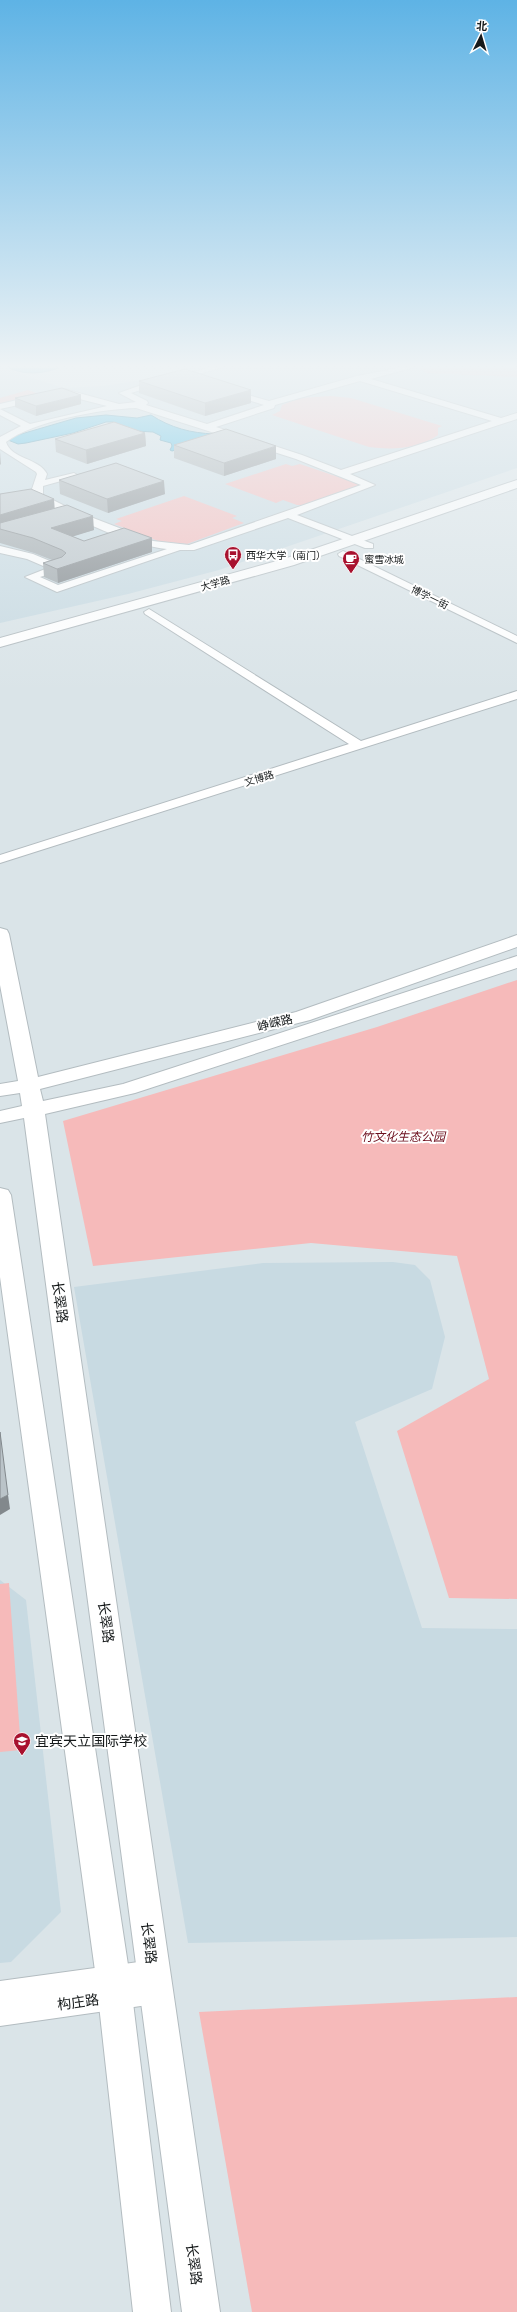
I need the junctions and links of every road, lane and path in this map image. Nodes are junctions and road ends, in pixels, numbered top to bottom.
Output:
1 (41, 476) edge
2 (52, 476) edge
3 (74, 476) edge
4 (350, 476) edge
5 (41, 480) junction
6 (517, 484) edge
7 (517, 495) edge
8 (72, 513) junction
9 (288, 515) junction
10 (58, 517) edge
11 (273, 520) junction
12 (182, 547) junction
13 (348, 547) junction
14 (0, 549) edge
15 (149, 612) junction
16 (0, 633) edge
17 (32, 634) junction
18 (517, 640) edge
19 (0, 643) edge
20 (0, 652) edge
21 (517, 695) edge
22 (361, 746) junction
23 (0, 859) edge
24 (0, 934) edge
25 (517, 941) edge
26 (517, 962) edge
27 (0, 1090) edge
28 (31, 1099) junction
29 (0, 1117) edge
30 (0, 1195) edge
31 (154, 1981) junction
32 (114, 1987) junction
33 (0, 1994) edge
34 (0, 2013) edge
35 (152, 2312) edge
36 (201, 2312) edge

1 - 5 street
2 - 5 street
3 - 5 street
4 - 9 street
5 - 8 street
6 - 13 main road, 大学路
7 - 13 main road, 大学路
8 - 10 street
8 - 12 street
9 - 11 street
9 - 13 street
11 - 12 street
11 - 13 street
12 - 14 street
13 - 15 main road, 大学路
13 - 17 main road, 大学路
13 - 18 street, 博学一街
15 - 20 main road, 大学路
15 - 22 street
16 - 17 main road
17 - 19 main road, 大学路
21 - 22 street, 文博路
22 - 23 street, 文博路
24 - 28 main road, 长翠路
25 - 28 main road, 峥嵘路
26 - 28 main road, 峥嵘路
27 - 28 main road
28 - 29 main road
28 - 31 main road, 长翠路
30 - 32 main road
31 - 32 street, 构庄路
31 - 36 main road, 长翠路
32 - 33 street, 构庄路
32 - 34 street, 构庄路
32 - 35 main road

